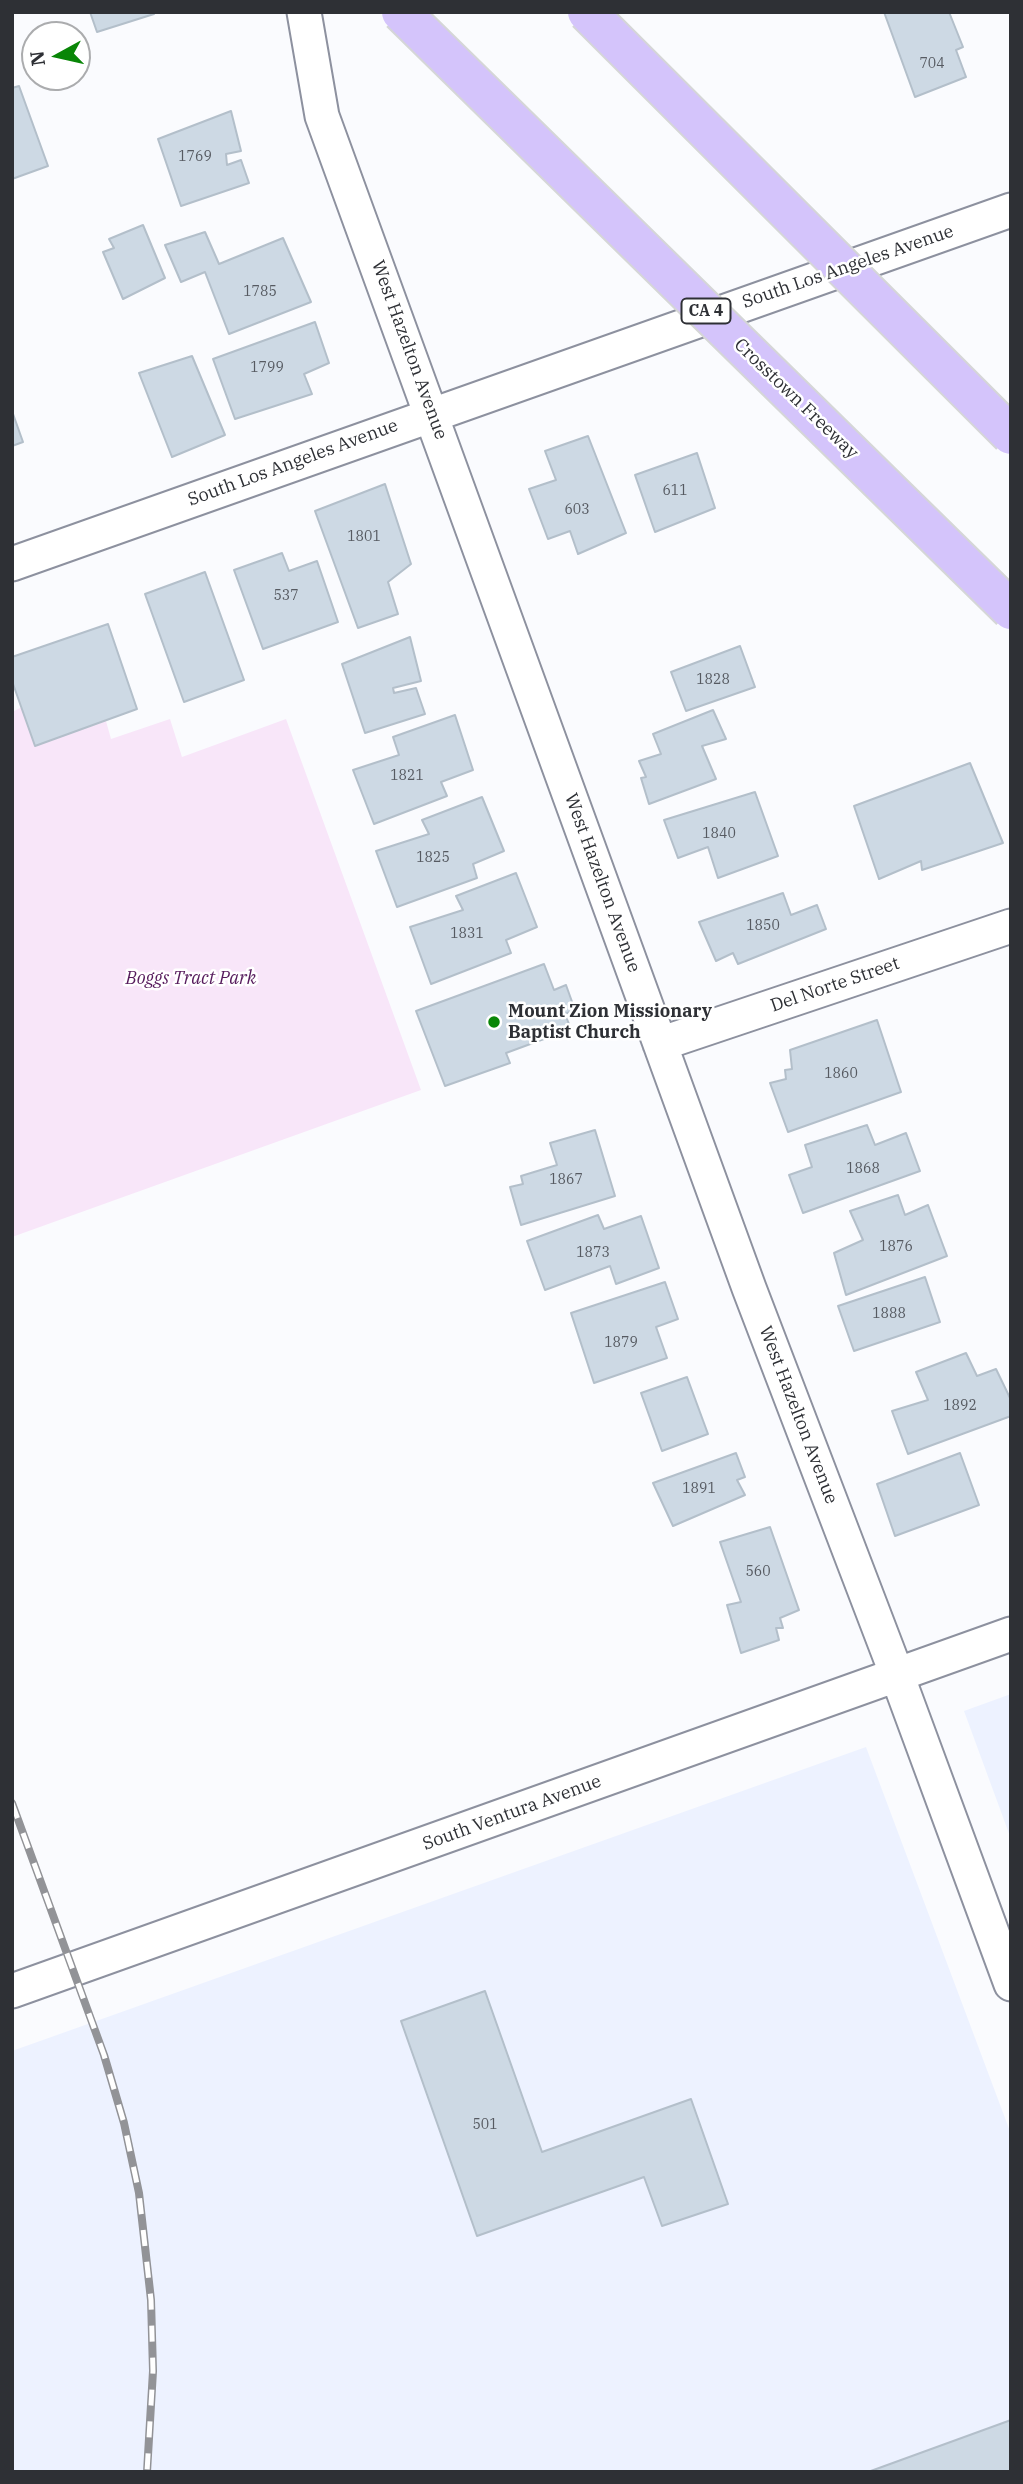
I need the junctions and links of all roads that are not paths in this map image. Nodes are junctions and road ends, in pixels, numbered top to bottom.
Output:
1 (304, 12) edge
2 (401, 12) edge
3 (587, 12) edge
4 (1011, 210) edge
5 (432, 413) junction
6 (1011, 435) edge
7 (12, 564) edge
8 (1011, 610) edge
9 (1011, 926) edge
10 (660, 1044) junction
11 (1011, 1634) edge
12 (897, 1675) junction
13 (1011, 1984) edge
14 (12, 1991) edge

1 - 5 street, West Hazelton Avenue
2 - 8 highway, Crosstown Freeway / CA 4, bridge
3 - 6 highway, bridge
4 - 5 street, South Los Angeles Avenue
5 - 7 street, South Los Angeles Avenue
5 - 10 street, West Hazelton Avenue
9 - 10 street, Del Norte Street
10 - 12 street, West Hazelton Avenue
11 - 12 street, South Ventura Avenue
12 - 13 street, West Hazelton Avenue
12 - 14 street, South Ventura Avenue

